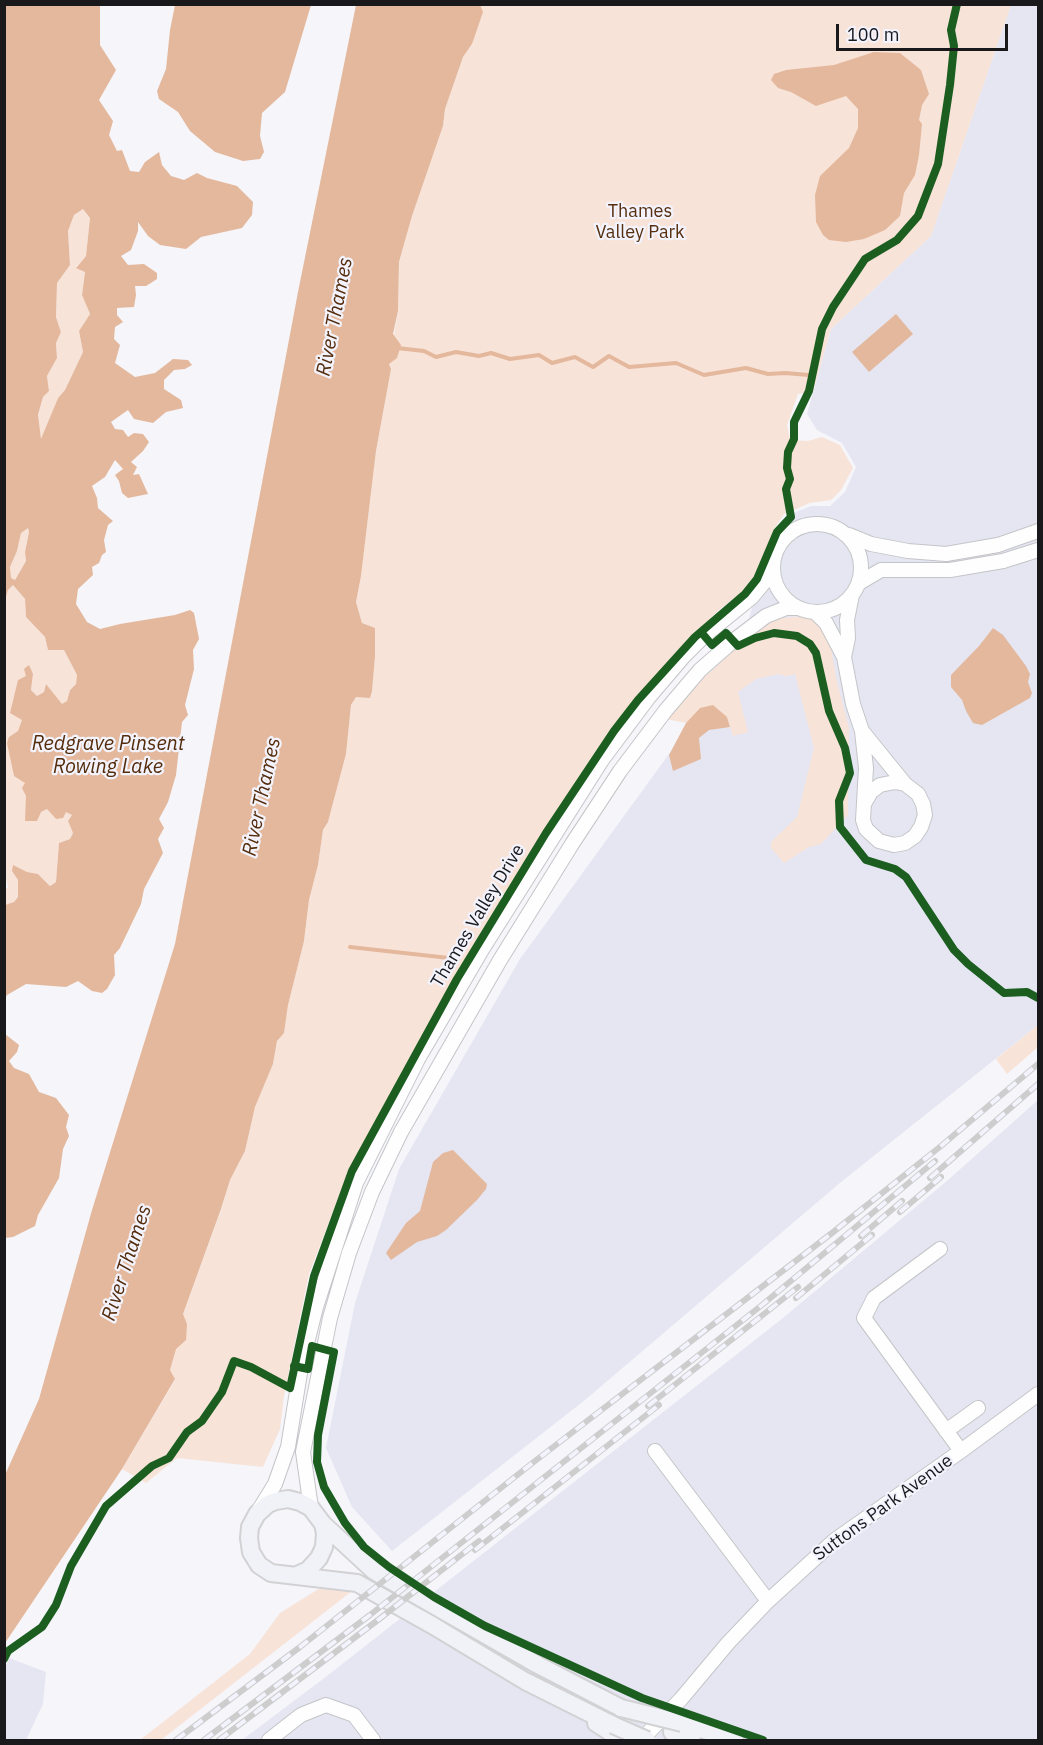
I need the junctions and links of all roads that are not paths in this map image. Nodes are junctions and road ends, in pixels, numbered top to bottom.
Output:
1 (1038, 531) edge
2 (844, 532) junction
3 (1038, 550) edge
4 (773, 564) junction
5 (855, 589) junction
6 (797, 608) junction
7 (815, 612) junction
8 (844, 657) junction
9 (862, 731) junction
10 (905, 784) junction
11 (864, 804) junction
12 (940, 1249) dead end
13 (1038, 1394) edge
14 (978, 1408) dead end
15 (946, 1431) junction
16 (655, 1451) dead end
17 (961, 1452) junction
18 (311, 1508) junction
19 (257, 1514) junction
20 (323, 1524) junction
21 (297, 1575) junction
22 (768, 1601) junction
23 (677, 1727) junction
24 (614, 1733) edge
25 (269, 1740) edge
26 (373, 1740) edge
27 (641, 1740) edge
28 (647, 1740) edge
29 (692, 1740) edge
30 (735, 1740) edge

1 - 2 street
2 - 4 street
2 - 5 street
3 - 5 street
4 - 6 street
4 - 19 street, Thames Valley Drive
5 - 7 street
5 - 8 street
6 - 7 street
6 - 18 street
7 - 8 street
8 - 9 street
9 - 10 street
9 - 11 street
10 - 11 street
10 - 11 street
12 - 15 street
13 - 17 street, Suttons Park Avenue
14 - 15 street
15 - 17 street
16 - 22 street
17 - 22 street, Suttons Park Avenue
18 - 19 main road
18 - 20 main road
19 - 21 main road
20 - 21 main road
20 - 23 main road, bridge
21 - 24 main road
22 - 27 street, Suttons Park Avenue
23 - 29 main road
23 - 30 main road
24 - 28 main road, bridge
25 - 26 street

